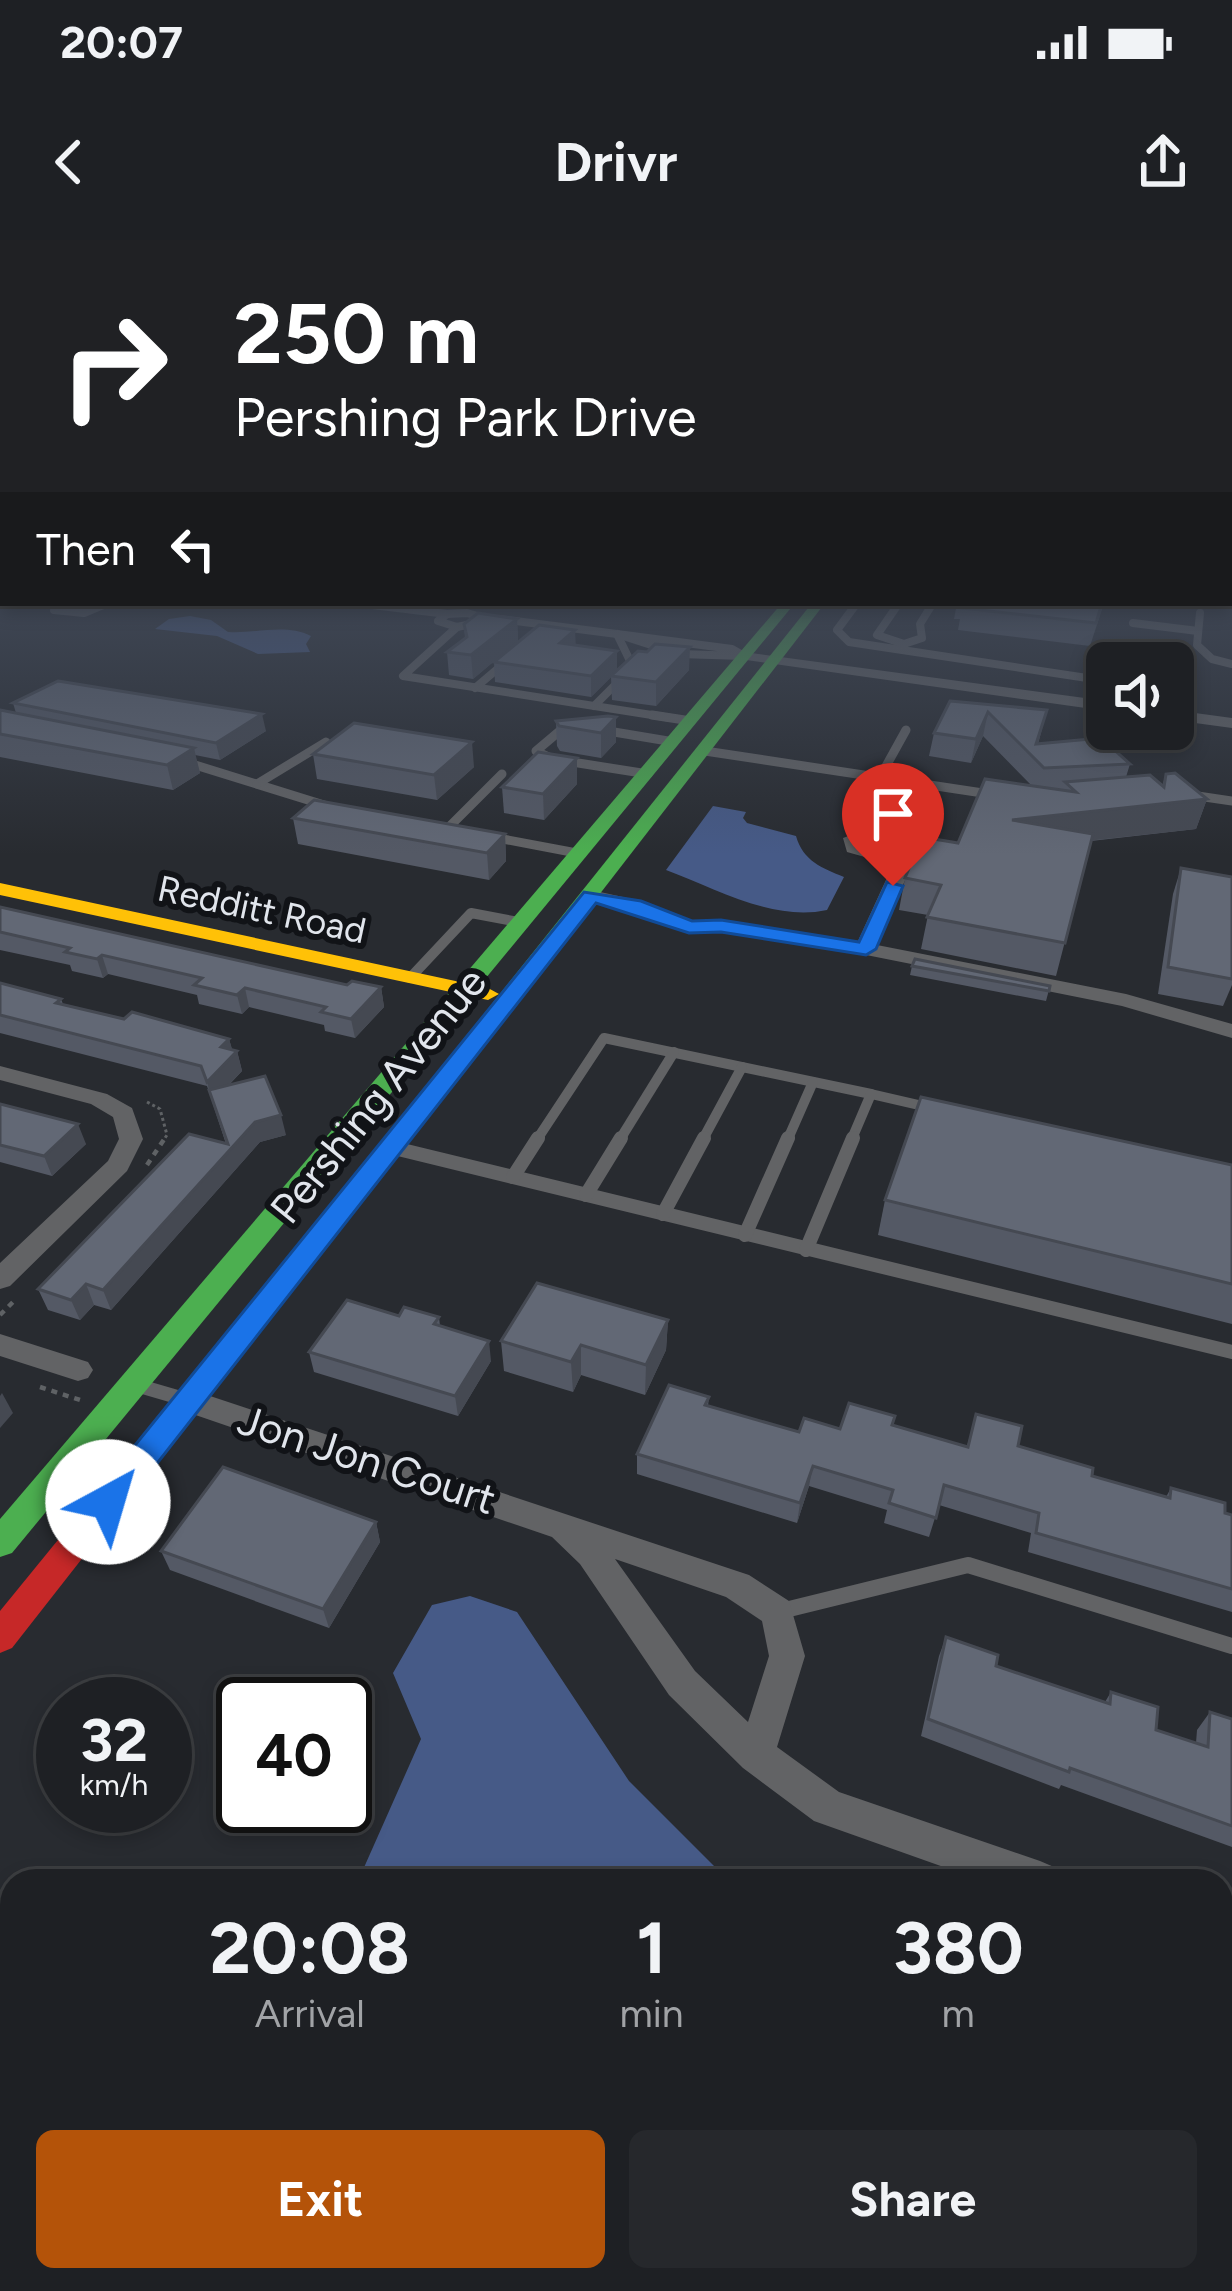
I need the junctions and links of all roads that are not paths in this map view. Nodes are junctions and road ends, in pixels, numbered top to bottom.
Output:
1 (417, 664) edge
2 (504, 664) edge
3 (631, 664) edge
4 (738, 664) edge
5 (771, 664) edge
6 (801, 664) edge
7 (990, 664) edge
8 (1086, 678) edge
9 (475, 688) junction
10 (1086, 703) edge
11 (595, 706) junction
12 (1194, 718) edge
13 (1232, 723) edge
14 (906, 730) dead end
15 (683, 732) junction
16 (326, 742) edge
17 (705, 751) junction
18 (162, 757) edge
19 (502, 774) dead end
20 (648, 774) junction
21 (880, 777) junction
22 (256, 784) junction
23 (1179, 794) edge
24 (1006, 797) edge
25 (1232, 801) edge
26 (344, 809) edge
27 (426, 825) edge
28 (447, 829) junction
29 (898, 853) dead end
30 (582, 854) junction
31 (598, 888) junction
32 (0, 889) edge
33 (675, 901) junction
34 (656, 913) junction
35 (524, 923) junction
36 (721, 926) junction
37 (866, 949) junction
38 (410, 977) junction
39 (469, 990) junction
40 (509, 999) junction
41 (1232, 1031) edge
42 (674, 1052) junction
43 (742, 1067) junction
44 (0, 1073) edge
45 (813, 1082) junction
46 (871, 1094) junction
47 (961, 1114) edge
48 (390, 1148) junction
49 (513, 1178) junction
50 (586, 1195) junction
51 (663, 1214) junction
52 (745, 1235) junction
53 (806, 1250) junction
54 (0, 1280) edge
55 (0, 1345) edge
56 (1232, 1352) edge
57 (78, 1370) dead end
58 (134, 1384) junction
59 (189, 1400) junction
60 (544, 1518) junction
61 (0, 1543) edge
62 (777, 1612) junction
63 (0, 1637) edge
64 (1232, 1646) edge
65 (757, 1755) junction
66 (1005, 1869) edge

1 - 9 lane
2 - 9 lane
3 - 11 lane
4 - 15 street, Pershing Avenue
5 - 17 street, Pershing Avenue
6 - 10 street
7 - 8 lane
9 - 11 lane
11 - 15 lane
12 - 13 street
14 - 21 lane
15 - 20 street, Pershing Avenue
15 - 20 lane
16 - 22 lane
17 - 21 lane
17 - 31 street, Pershing Avenue
18 - 22 lane
19 - 28 lane
20 - 30 street, Pershing Avenue
21 - 24 lane
22 - 26 lane
23 - 25 lane
27 - 28 lane
28 - 30 lane
29 - 37 street
30 - 35 street, Pershing Avenue
31 - 33 street
31 - 34 street
31 - 40 street, Pershing Avenue
32 - 38 street, Redditt Road
33 - 34 street
33 - 36 street
34 - 36 street
35 - 38 lane
35 - 39 street, Pershing Avenue
36 - 37 street
37 - 41 street
38 - 39 street, Redditt Road
39 - 40 street, Redditt Road
39 - 58 street, Pershing Avenue
40 - 48 street, Pershing Avenue
42 - 43 lane
42 - 49 lane
42 - 50 lane
43 - 45 lane
43 - 51 lane
44 - 54 street
45 - 46 lane
45 - 52 lane
46 - 47 lane
46 - 53 lane
48 - 49 lane
48 - 59 street, Pershing Avenue
49 - 50 lane
50 - 51 lane
51 - 52 lane
52 - 53 lane
53 - 56 lane
55 - 57 street
58 - 59 lane
58 - 61 street, Pershing Avenue
59 - 60 street, Jon Jon Court
59 - 63 street, Pershing Avenue
60 - 62 street, Jon Jon Court
60 - 65 street, Jon Jon Court
62 - 64 lane
62 - 65 street
65 - 66 street, Jon Jon Court

